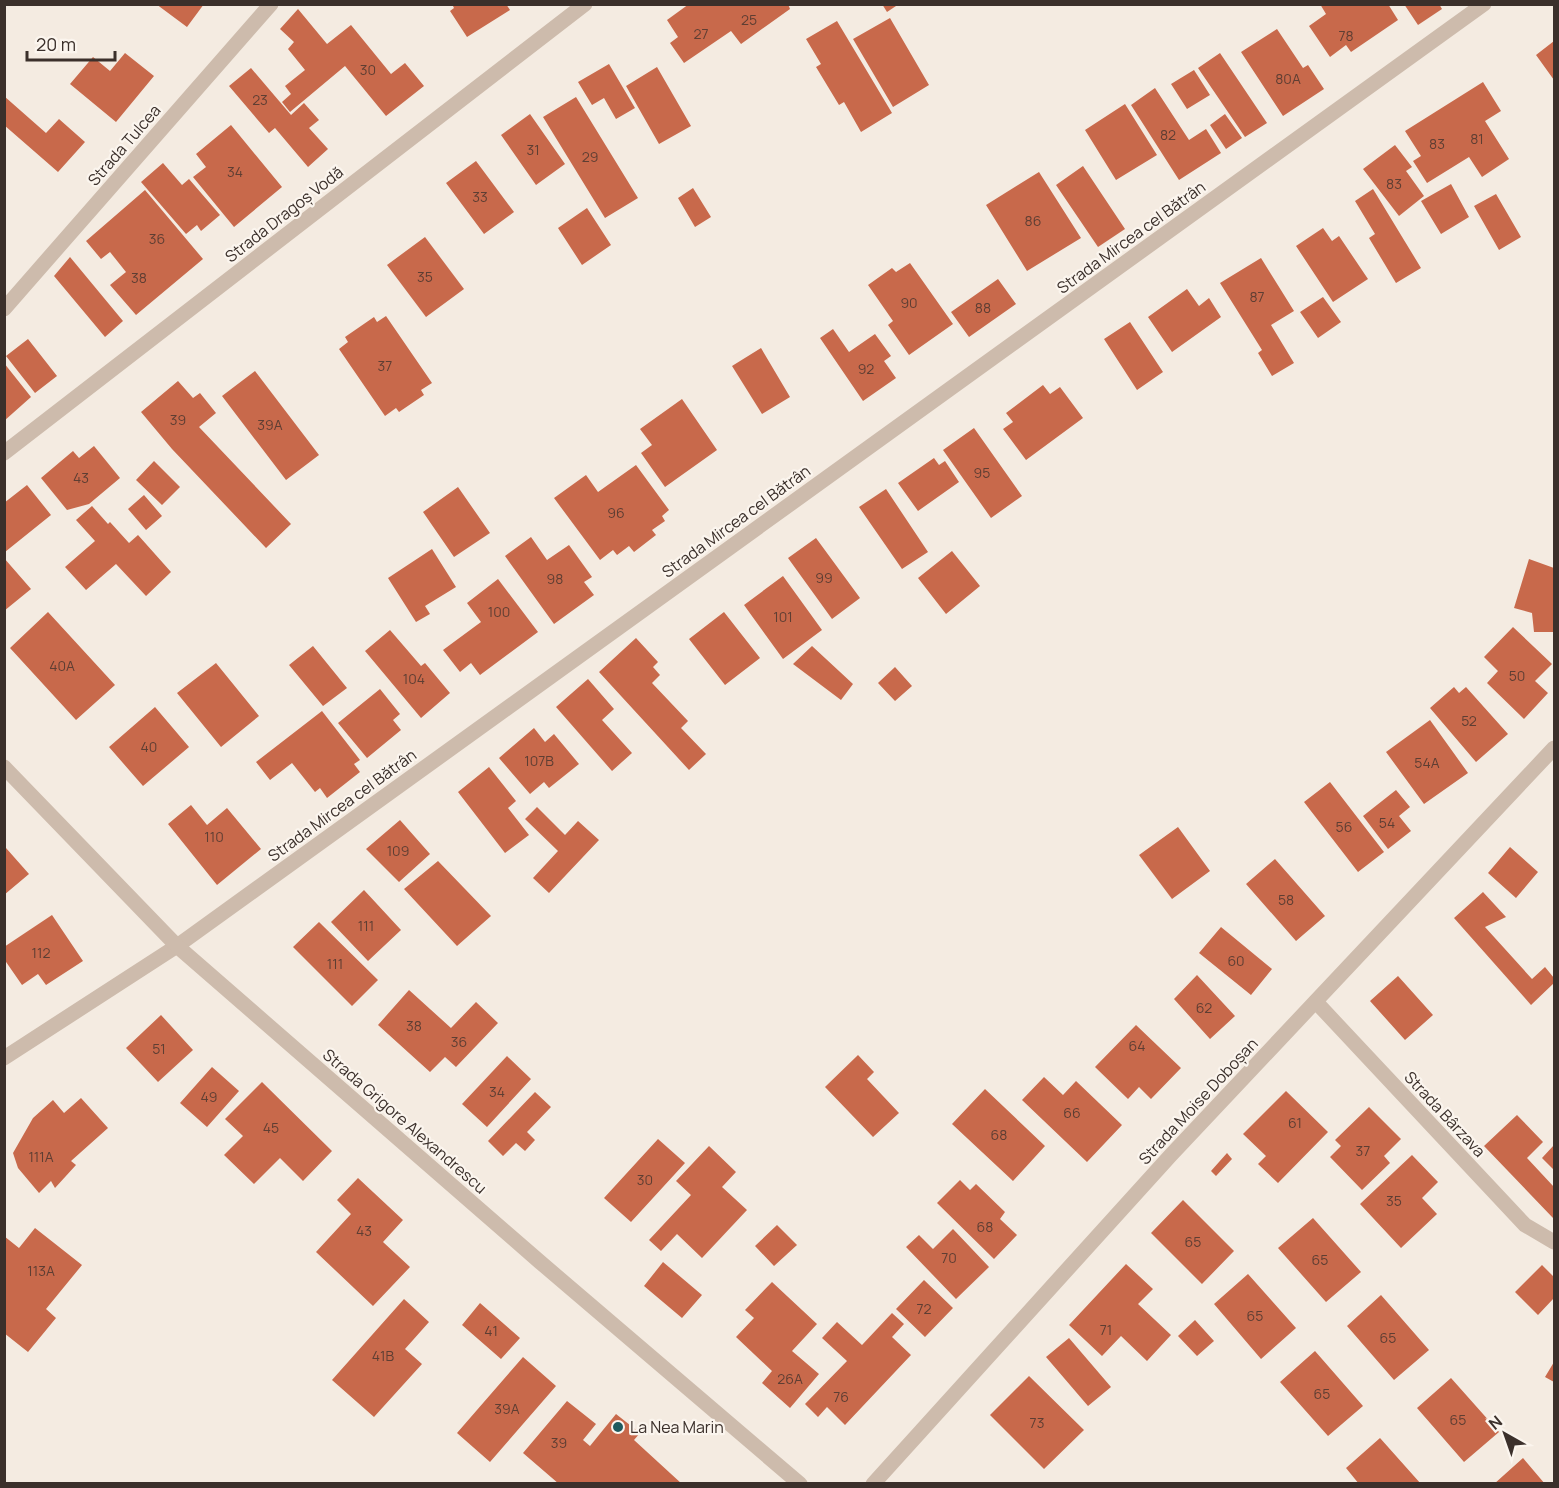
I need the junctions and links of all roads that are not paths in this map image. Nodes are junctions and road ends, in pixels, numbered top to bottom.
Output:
1 (272, 4) edge
2 (585, 4) edge
3 (1484, 4) edge
4 (4, 309) edge
5 (4, 453) edge
6 (1554, 748) edge
7 (4, 767) edge
8 (177, 946) junction
9 (1316, 1002) junction
10 (4, 1058) edge
11 (1554, 1242) edge
12 (800, 1484) edge
13 (873, 1484) edge

1 - 4 street, Strada Tulcea
2 - 5 street, Strada Dragoș Vodă
3 - 8 street, Strada Mircea cel Bătrân
6 - 9 street, Strada Moise Doboșan
7 - 8 street, Strada Grigore Alexandrescu
8 - 10 street, Strada Mircea cel Bătrân
8 - 12 street, Strada Grigore Alexandrescu
9 - 11 street, Strada Bârzava
9 - 13 street, Strada Moise Doboșan

